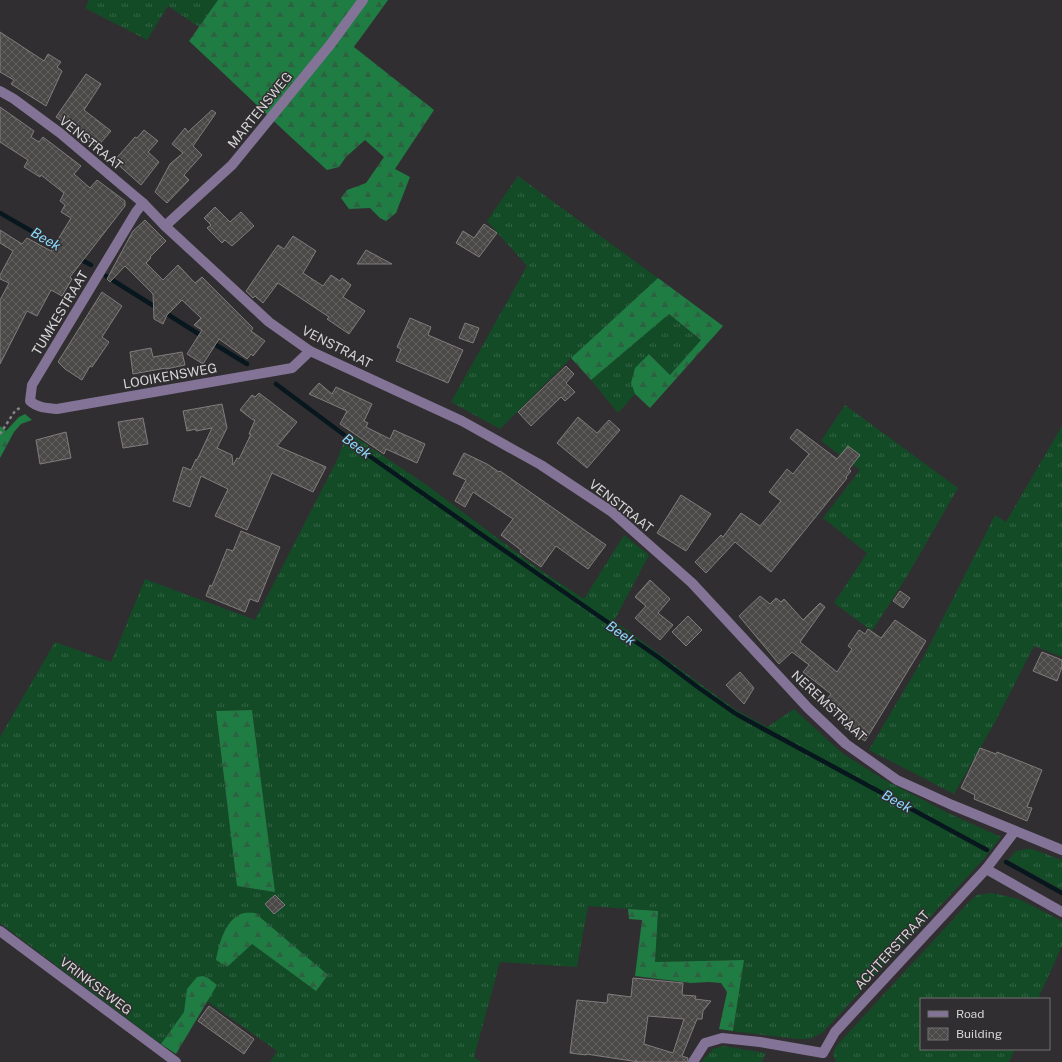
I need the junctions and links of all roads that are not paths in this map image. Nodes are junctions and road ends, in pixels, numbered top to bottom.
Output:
1 (363, 0) edge
2 (0, 90) edge
3 (143, 202) junction
4 (165, 226) junction
5 (310, 350) junction
6 (30, 401) joint
7 (692, 583) joint
8 (1015, 831) junction
9 (1062, 850) edge
10 (986, 869) junction
11 (1062, 912) edge
12 (0, 931) edge
13 (825, 1058) edge
14 (176, 1062) edge
15 (693, 1062) edge

1 - 4 street, MARTENSWEG
2 - 3 street, VENSTRAAT
3 - 4 street, VENSTRAAT
3 - 6 street, TUMKESTRAAT
4 - 5 street, VENSTRAAT
5 - 6 street, LOOIKENSWEG
5 - 7 street, VENSTRAAT
7 - 8 street, NEREMSTRAAT
8 - 9 street, NEREMSTRAAT
8 - 10 street, ACHTERSTRAAT
10 - 11 street
10 - 13 street, ACHTERSTRAAT
12 - 14 street, VRINKSEWEG
13 - 15 street, ACHTERSTRAAT

